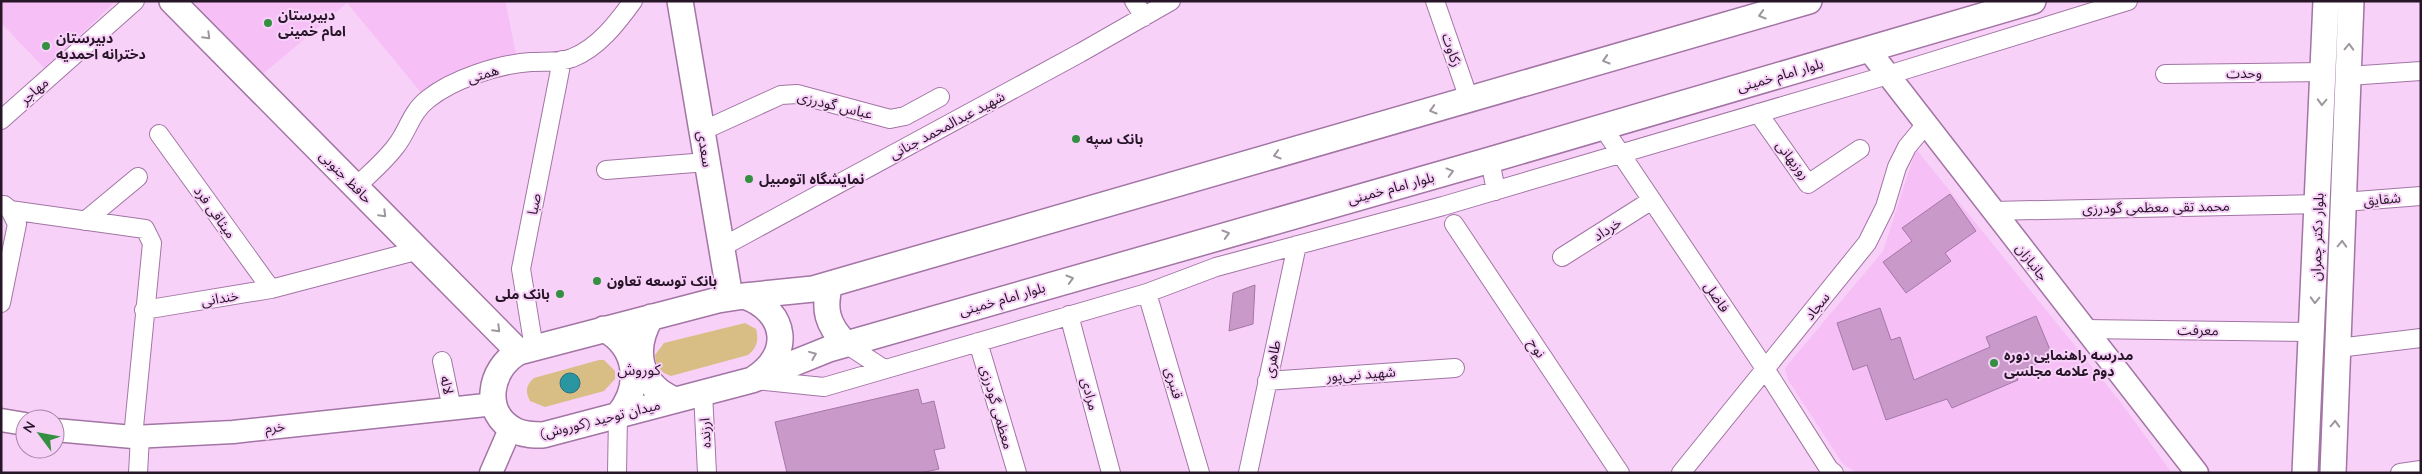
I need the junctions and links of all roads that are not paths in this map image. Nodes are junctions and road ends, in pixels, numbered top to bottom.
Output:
1 (134, 1) edge
2 (172, 1) edge
3 (633, 1) edge
4 (680, 1) edge
5 (1134, 1) edge
6 (1171, 1) edge
7 (1809, 1) edge
8 (2033, 1) edge
9 (2128, 1) edge
10 (2326, 1) edge
11 (2351, 1) edge
12 (1441, 4) edge
13 (1144, 17) junction
14 (1868, 49) junction
15 (562, 60) junction
16 (2421, 71) edge
17 (2324, 72) junction
18 (2164, 74) dead end
19 (1888, 75) junction
20 (2348, 76) junction
21 (940, 97) dead end
22 (1469, 99) junction
23 (1758, 113) junction
24 (1, 120) edge
25 (1926, 124) junction
26 (1602, 126) junction
27 (702, 131) junction
28 (160, 134) dead end
29 (1860, 150) dead end
30 (1621, 154) junction
31 (1490, 160) junction
32 (707, 162) junction
33 (606, 170) dead end
34 (138, 177) dead end
35 (356, 187) junction
36 (1496, 190) junction
37 (2421, 196) edge
38 (1652, 200) junction
39 (2343, 202) junction
40 (2319, 204) junction
41 (1993, 211) junction
42 (9, 212) edge
43 (85, 221) junction
44 (1454, 224) dead end
45 (1297, 245) junction
46 (722, 247) junction
47 (419, 250) junction
48 (1562, 257) dead end
49 (830, 284) junction
50 (270, 290) junction
51 (1147, 292) junction
52 (737, 296) junction
53 (1, 303) edge
54 (144, 310) junction
55 (1069, 315) junction
56 (651, 316) junction
57 (604, 329) junction
58 (2084, 329) junction
59 (2313, 332) junction
60 (2421, 338) edge
61 (978, 342) junction
62 (846, 344) junction
63 (2338, 348) junction
64 (526, 350) junction
65 (442, 361) dead end
66 (1455, 368) dead end
67 (884, 369) junction
68 (1766, 369) junction
69 (752, 380) junction
70 (1267, 381) junction
71 (703, 393) junction
72 (675, 400) junction
73 (495, 404) junction
74 (452, 409) junction
75 (618, 415) junction
76 (1, 420) edge
77 (15, 422) edge
78 (511, 427) junction
79 (65, 431) edge
80 (136, 437) junction
81 (2421, 470) edge
82 (1828, 471) edge
83 (138, 473) edge
84 (490, 473) edge
85 (617, 473) edge
86 (707, 473) edge
87 (1016, 473) edge
88 (1111, 473) edge
89 (1200, 473) edge
90 (1248, 473) edge
91 (1620, 473) edge
92 (1681, 473) edge
93 (2197, 473) edge
94 (2305, 473) edge
95 (2333, 473) edge
96 (2400, 473) edge

1 - 24 street, مهاجر
2 -> 35 main road, حافظ جنوبی
3 - 15 street, همتی
4 - 27 main road, سعدی
5 - 13 street
6 - 13 street, شهید عبدالمحمد جنانی
7 -> 22 main road
8 - 14 main road, بلوار امام خمینی
9 - 19 street
10 - 17 main road, بلوار دکتر چمران
20 -> 11 main road, بلوار دکتر چمران
12 - 22 street, زکاوت
13 - 46 street, شهید عبدالمحمد جنانی
14 - 19 street, جانبازان
14 - 26 main road, بلوار امام خمینی
15 - 35 street, همتی
15 - 64 street, صبا
16 - 20 street
17 - 18 street, وحدت
17 -> 40 main road, بلوار دکتر چمران
19 - 23 street
19 - 25 street, جانبازان
20 - 39 main road, بلوار دکتر چمران
21 - 27 street, عباس گودرزی
22 -> 49 main road
23 - 29 street, روزبهانی
23 - 30 street
25 - 41 street, جانبازان
25 - 68 street, سجاد
26 - 30 street, فاضل
26 - 31 main road, بلوار امام خمینی
27 - 32 main road, سعدی
28 - 50 street, میثاقی فرد
30 - 36 street
30 - 38 street, فاضل
31 - 36 street
62 -> 31 main road, بلوار امام خمینی
32 - 33 street
32 - 46 main road, سعدی
34 - 43 street
35 -> 47 main road, حافظ جنوبی
36 - 45 street
37 - 39 street, شقایق
38 - 48 street, خرداد
38 - 68 street, فاضل
63 -> 39 main road, بلوار دکتر چمران
40 - 41 street, محمد تقی معظمی گودرزی
40 -> 59 main road, بلوار دکتر چمران
41 - 58 street, جانبازان
42 - 43 street
42 - 53 street
43 - 54 street
44 - 91 street, نوح
45 - 51 street
45 - 70 street, طاهری
46 - 52 main road, سعدی
47 - 50 street, خندانی
47 -> 64 main road, حافظ جنوبی
49 - 52 main road
49 - 62 main road
50 - 54 street, خندانی
51 - 55 street
51 - 89 street, قنبری
52 - 56 main road
52 - 69 main road, میدان توحید (کوروش)
54 - 80 street
55 - 61 street
55 - 88 street, مرادی
56 - 57 main road
56 - 72 main road
57 - 64 main road
57 - 75 main road
58 - 59 street, معرفت
58 - 93 street, جانبازان
59 - 94 main road, بلوار دکتر چمران
60 - 63 street
61 - 67 street
61 - 87 street, معظمی گودرزی
62 - 67 street
69 -> 62 main road, بلوار امام خمینی
95 -> 63 main road, بلوار دکتر چمران
64 - 73 main road
65 - 74 street, لاله
66 - 70 street, شهید نبی‌پور
67 - 69 street
68 - 82 street, فاضل
68 - 92 street, سجاد
69 - 71 main road, میدان توحید (کوروش)
70 - 90 street, طاهری
71 - 72 main road, میدان توحید (کوروش)
71 - 86 street, ارزنده
72 - 75 main road, میدان توحید (کوروش)
73 - 74 street, خرم
73 - 78 main road
74 - 80 street, خرم
75 - 78 main road, میدان توحید (کوروش)
75 - 85 street
76 - 77 street
78 - 84 street
79 - 80 street, خرم
80 - 83 street
81 - 96 street

